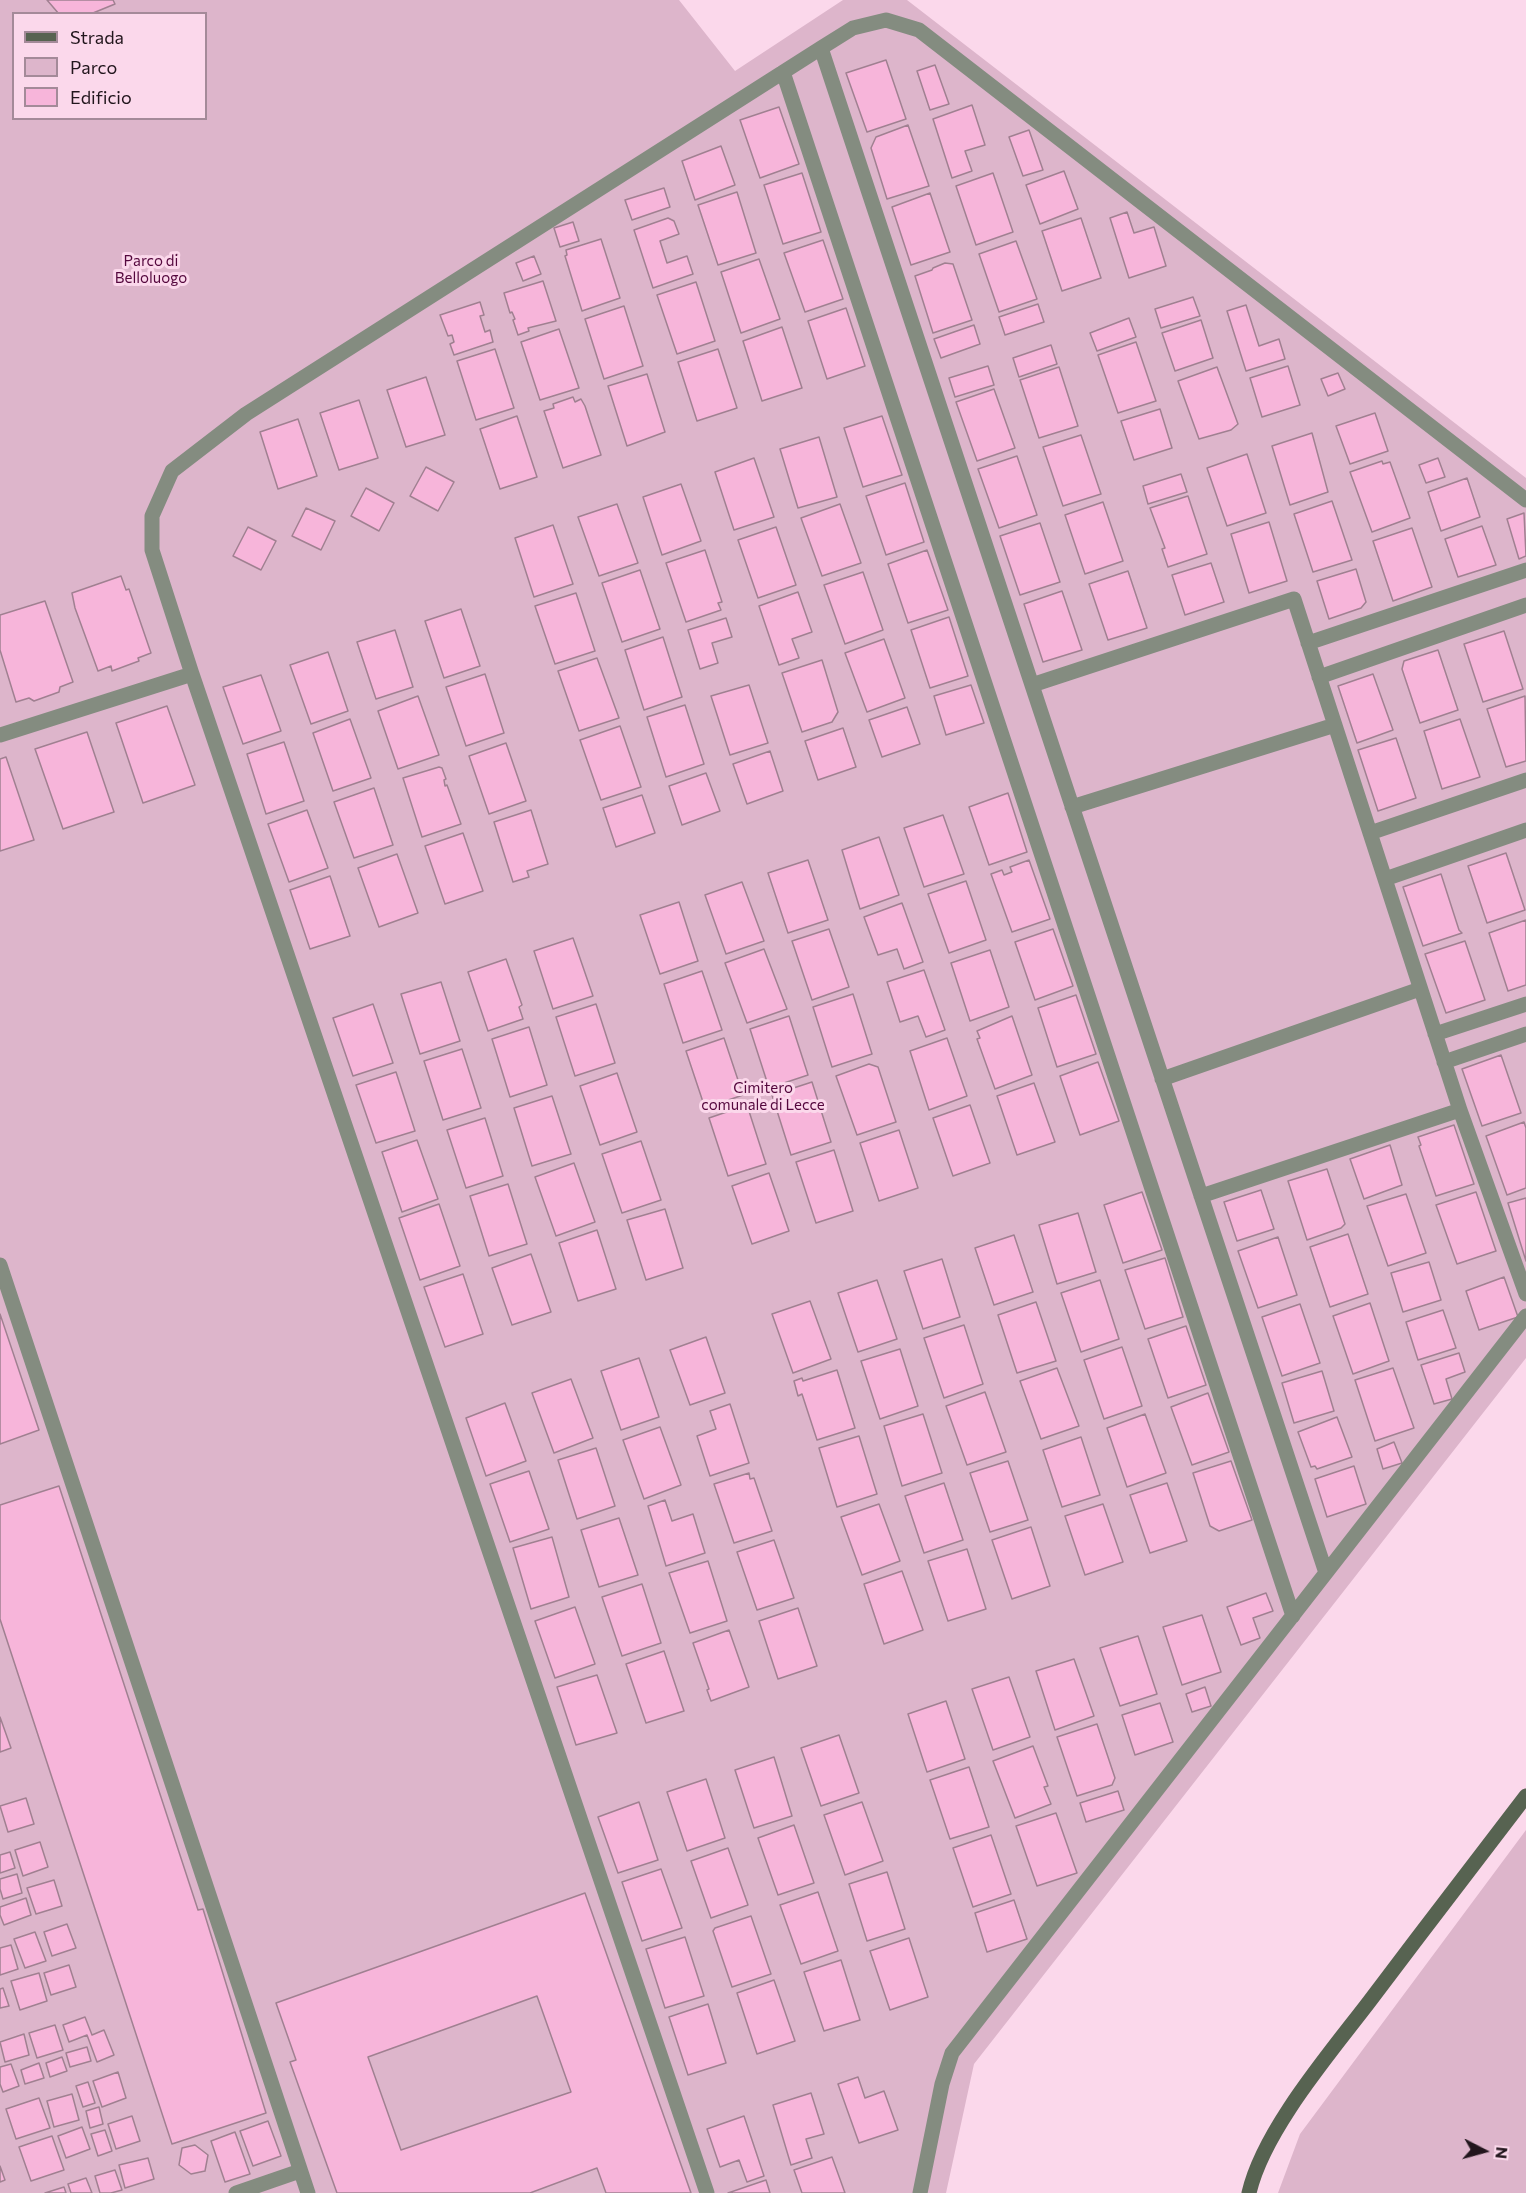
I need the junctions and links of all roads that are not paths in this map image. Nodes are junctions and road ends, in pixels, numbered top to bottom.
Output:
1 (821, 48) junction
2 (783, 72) junction
3 (1526, 500) edge
4 (1526, 570) edge
5 (1526, 605) edge
6 (1308, 643) junction
7 (192, 674) junction
8 (1319, 677) junction
9 (1032, 685) junction
10 (1335, 725) junction
11 (0, 735) edge
12 (1526, 780) edge
13 (1072, 807) junction
14 (1526, 831) edge
15 (1370, 833) junction
16 (1384, 879) junction
17 (1420, 989) junction
18 (1526, 1005) edge
19 (1435, 1034) junction
20 (1526, 1034) edge
21 (1444, 1062) junction
22 (1162, 1079) junction
23 (1460, 1110) junction
24 (1201, 1196) junction
25 (0, 1265) edge
26 (1526, 1294) edge
27 (1526, 1316) edge
28 (1326, 1573) junction
29 (1293, 1616) junction
30 (1526, 1796) edge
31 (300, 2171) junction
32 (236, 2193) edge
33 (308, 2193) edge
34 (707, 2193) edge
35 (920, 2193) edge
36 (1249, 2193) edge

1 - 2 lane
1 - 3 lane
1 - 9 lane
2 - 7 lane
2 - 29 lane
4 - 6 lane
5 - 8 lane
6 - 8 lane
6 - 9 lane
7 - 11 lane
7 - 34 lane
8 - 10 lane
9 - 13 lane
10 - 13 lane
10 - 15 lane
12 - 15 lane
13 - 22 lane
14 - 16 lane
15 - 16 lane
16 - 17 lane
17 - 19 lane
17 - 22 lane
18 - 19 lane
19 - 21 lane
20 - 21 lane
21 - 23 lane
22 - 24 lane
23 - 24 lane
23 - 26 lane
24 - 28 lane
25 - 31 lane
27 - 28 lane
28 - 29 lane
29 - 35 lane
30 - 36 main road
31 - 32 lane
31 - 33 lane

